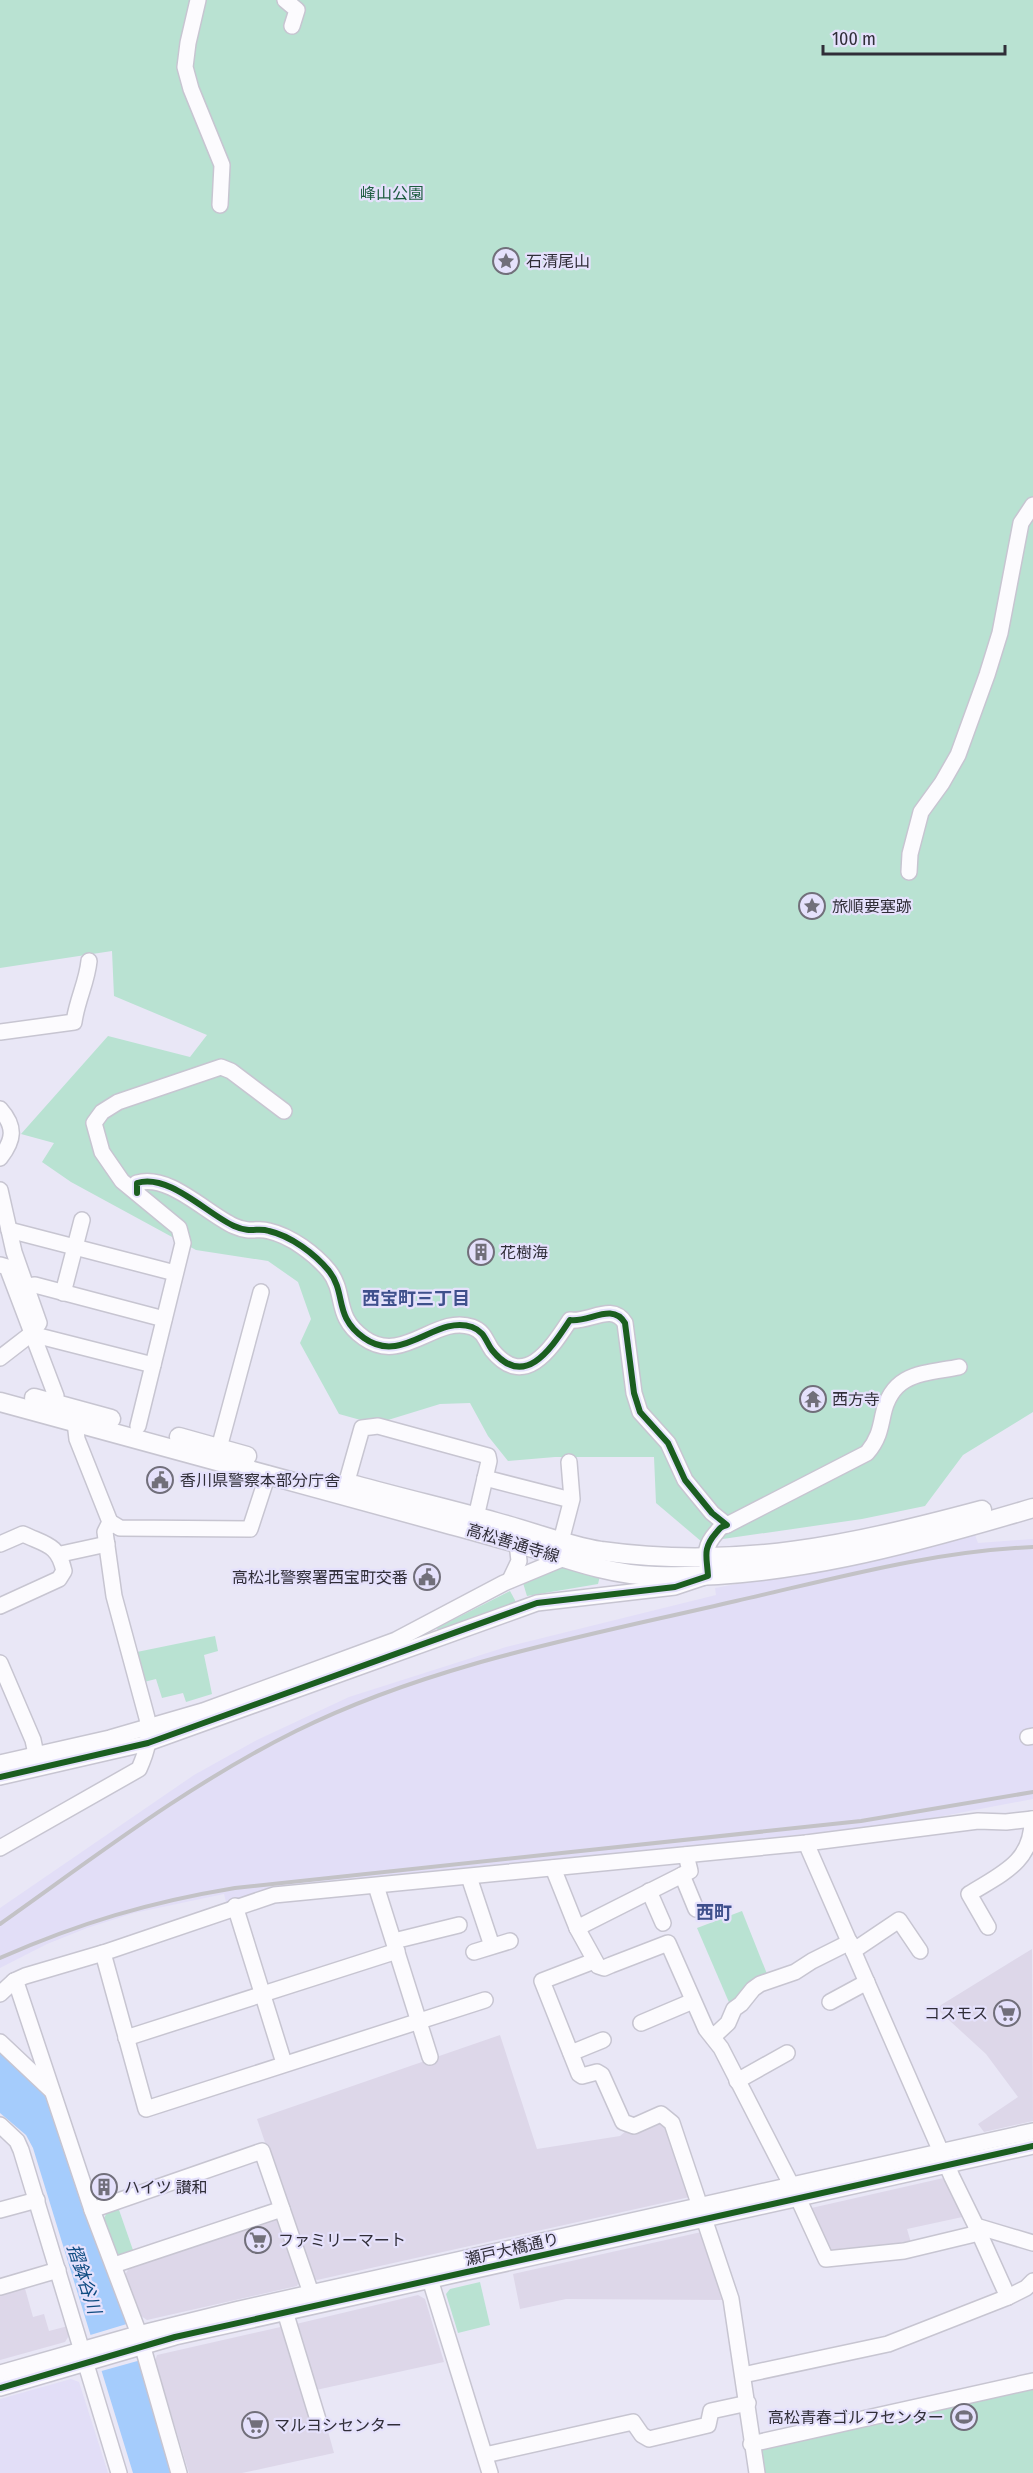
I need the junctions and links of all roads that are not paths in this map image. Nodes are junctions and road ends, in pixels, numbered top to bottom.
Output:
1 (198, 0) edge
2 (285, 0) edge
3 (292, 26) dead end
4 (220, 205) dead end
5 (1033, 505) edge
6 (909, 872) dead end
7 (89, 961) dead end
8 (0, 1032) edge
9 (0, 1109) edge
10 (284, 1111) dead end
11 (0, 1158) edge
12 (0, 1190) edge
13 (137, 1193) junction
14 (82, 1220) dead end
15 (9, 1230) junction
16 (75, 1247) junction
17 (0, 1265) edge
18 (175, 1274) junction
19 (27, 1286) junction
20 (261, 1292) dead end
21 (63, 1293) junction
22 (164, 1319) junction
23 (31, 1334) junction
24 (0, 1358) edge
25 (153, 1365) junction
26 (959, 1367) dead end
27 (0, 1389) edge
28 (0, 1402) edge
29 (55, 1404) junction
30 (75, 1422) junction
31 (138, 1426) junction
32 (219, 1448) junction
33 (569, 1462) dead end
34 (268, 1474) junction
35 (485, 1478) junction
36 (345, 1489) junction
37 (1033, 1495) edge
38 (571, 1500) junction
39 (1033, 1508) edge
40 (476, 1517) junction
41 (110, 1522) junction
42 (727, 1525) junction
43 (0, 1544) edge
44 (107, 1544) junction
45 (517, 1544) junction
46 (563, 1550) junction
47 (61, 1554) junction
48 (707, 1568) junction
49 (510, 1580) junction
50 (0, 1606) edge
51 (0, 1663) edge
52 (149, 1735) junction
53 (37, 1762) junction
54 (0, 1763) edge
55 (0, 1777) edge
56 (1033, 1819) edge
57 (806, 1844) junction
58 (0, 1848) edge
59 (686, 1855) junction
60 (553, 1868) junction
61 (682, 1875) junction
62 (469, 1877) junction
63 (376, 1886) junction
64 (649, 1891) junction
65 (235, 1906) junction
66 (696, 1909) dead end
67 (663, 1923) dead end
68 (459, 1925) dead end
69 (988, 1927) dead end
70 (578, 1928) junction
71 (510, 1941) dead end
72 (395, 1946) junction
73 (492, 1946) junction
74 (851, 1946) junction
75 (920, 1951) dead end
76 (474, 1952) dead end
77 (103, 1953) junction
78 (594, 1960) junction
79 (14, 1981) junction
80 (867, 1982) junction
81 (0, 1994) edge
82 (262, 1994) junction
83 (485, 2000) dead end
84 (693, 2001) junction
85 (830, 2002) dead end
86 (419, 2021) junction
87 (641, 2023) dead end
88 (713, 2037) junction
89 (126, 2038) junction
90 (603, 2040) dead end
91 (0, 2042) edge
92 (571, 2053) junction
93 (787, 2053) dead end
94 (430, 2057) dead end
95 (284, 2063) junction
96 (737, 2081) junction
97 (54, 2093) junction
98 (0, 2125) edge
99 (1033, 2131) edge
100 (1033, 2146) edge
101 (945, 2159) junction
102 (795, 2192) junction
103 (37, 2200) junction
104 (282, 2209) junction
105 (0, 2210) edge
106 (92, 2210) junction
107 (703, 2213) junction
108 (977, 2229) junction
109 (1033, 2243) edge
110 (114, 2265) junction
111 (58, 2270) junction
112 (428, 2275) junction
113 (1033, 2281) edge
114 (0, 2287) edge
115 (311, 2293) junction
116 (1008, 2297) junction
117 (284, 2307) junction
118 (138, 2341) junction
119 (88, 2356) junction
120 (0, 2373) edge
121 (743, 2375) junction
122 (1033, 2381) edge
123 (0, 2388) edge
124 (748, 2403) junction
125 (319, 2423) dead end
126 (751, 2444) junction
127 (485, 2455) junction
128 (119, 2473) edge
129 (179, 2473) edge
130 (490, 2473) edge
131 (757, 2473) edge

1 - 4 street
2 - 3 street
5 - 6 street
7 - 8 street
9 - 11 street
10 - 13 street
12 - 15 street
13 - 18 street
13 - 42 street
14 - 16 street
15 - 16 street
15 - 19 street
16 - 18 street
16 - 21 street
17 - 23 street
18 - 22 street
19 - 21 street
19 - 23 street
20 - 32 street
21 - 22 street
22 - 25 street
23 - 24 street
23 - 25 street
23 - 29 street
25 - 31 street
26 - 42 street
27 - 29 main road, 高松善通寺線
28 - 30 main road, 高松善通寺線
29 - 31 main road, 高松善通寺線
30 - 34 main road, 高松善通寺線
30 - 41 street
31 - 32 main road, 高松善通寺線
32 - 36 main road, 高松善通寺線
33 - 38 street
34 - 36 main road, 高松善通寺線
34 - 41 street
35 - 36 street
35 - 38 street
35 - 40 street
36 - 40 main road, 高松善通寺線
36 - 45 main road, 高松善通寺線
37 - 48 main road, 高松善通寺線
38 - 46 street
39 - 48 main road, 高松善通寺線
40 - 46 main road, 高松善通寺線
41 - 44 street
42 - 48 street
43 - 47 street
44 - 47 street
44 - 52 street
45 - 46 main road, 高松善通寺線
45 - 49 street
46 - 48 main road, 高松善通寺線
46 - 48 main road, 高松善通寺線
46 - 49 street
47 - 50 street
48 - 52 street
49 - 52 street
51 - 53 street
52 - 53 street
52 - 58 street
53 - 54 street
53 - 55 street
56 - 57 street
56 - 69 street
57 - 59 street
57 - 74 street
59 - 60 street
59 - 61 street
60 - 62 street
60 - 70 street
61 - 64 street
61 - 66 street
62 - 63 street
62 - 73 street
63 - 65 street
63 - 72 street
64 - 67 street
64 - 70 street
65 - 77 street
65 - 82 street
68 - 72 street
70 - 78 street
71 - 73 street
72 - 82 street
72 - 86 street
73 - 76 street
74 - 75 street
74 - 80 street
74 - 88 street
77 - 79 street
77 - 89 street
78 - 84 street
78 - 92 street
79 - 81 street
79 - 97 street
80 - 85 street
80 - 101 street
82 - 89 street
82 - 95 street
83 - 86 street
84 - 87 street
84 - 88 street
86 - 94 street
86 - 95 street
88 - 96 street
89 - 95 street
90 - 92 street
91 - 97 street
92 - 107 street
93 - 96 street
96 - 102 street
97 - 106 street
98 - 103 street
99 - 101 street, 瀬戸大橋通り
100 - 101 street, 瀬戸大橋通り
101 - 102 street, 瀬戸大橋通り
101 - 108 street
102 - 107 street, 瀬戸大橋通り
102 - 108 street
103 - 105 street
103 - 111 street
104 - 106 street
104 - 110 street
104 - 115 street
106 - 110 street
107 - 112 street, 瀬戸大橋通り
107 - 121 street
108 - 109 street
108 - 116 street
110 - 118 street
111 - 114 street
111 - 119 street
112 - 115 street, 瀬戸大橋通り
112 - 117 street, 瀬戸大橋通り
112 - 127 street
113 - 116 street
115 - 117 street, 瀬戸大橋通り
116 - 121 street
117 - 118 street, 瀬戸大橋通り
117 - 125 street
118 - 119 street, 瀬戸大橋通り
118 - 129 street
119 - 120 street, 瀬戸大橋通り
119 - 123 street, 瀬戸大橋通り
119 - 128 street
121 - 124 street
122 - 126 street
124 - 126 street
124 - 127 street
126 - 131 street
127 - 130 street

